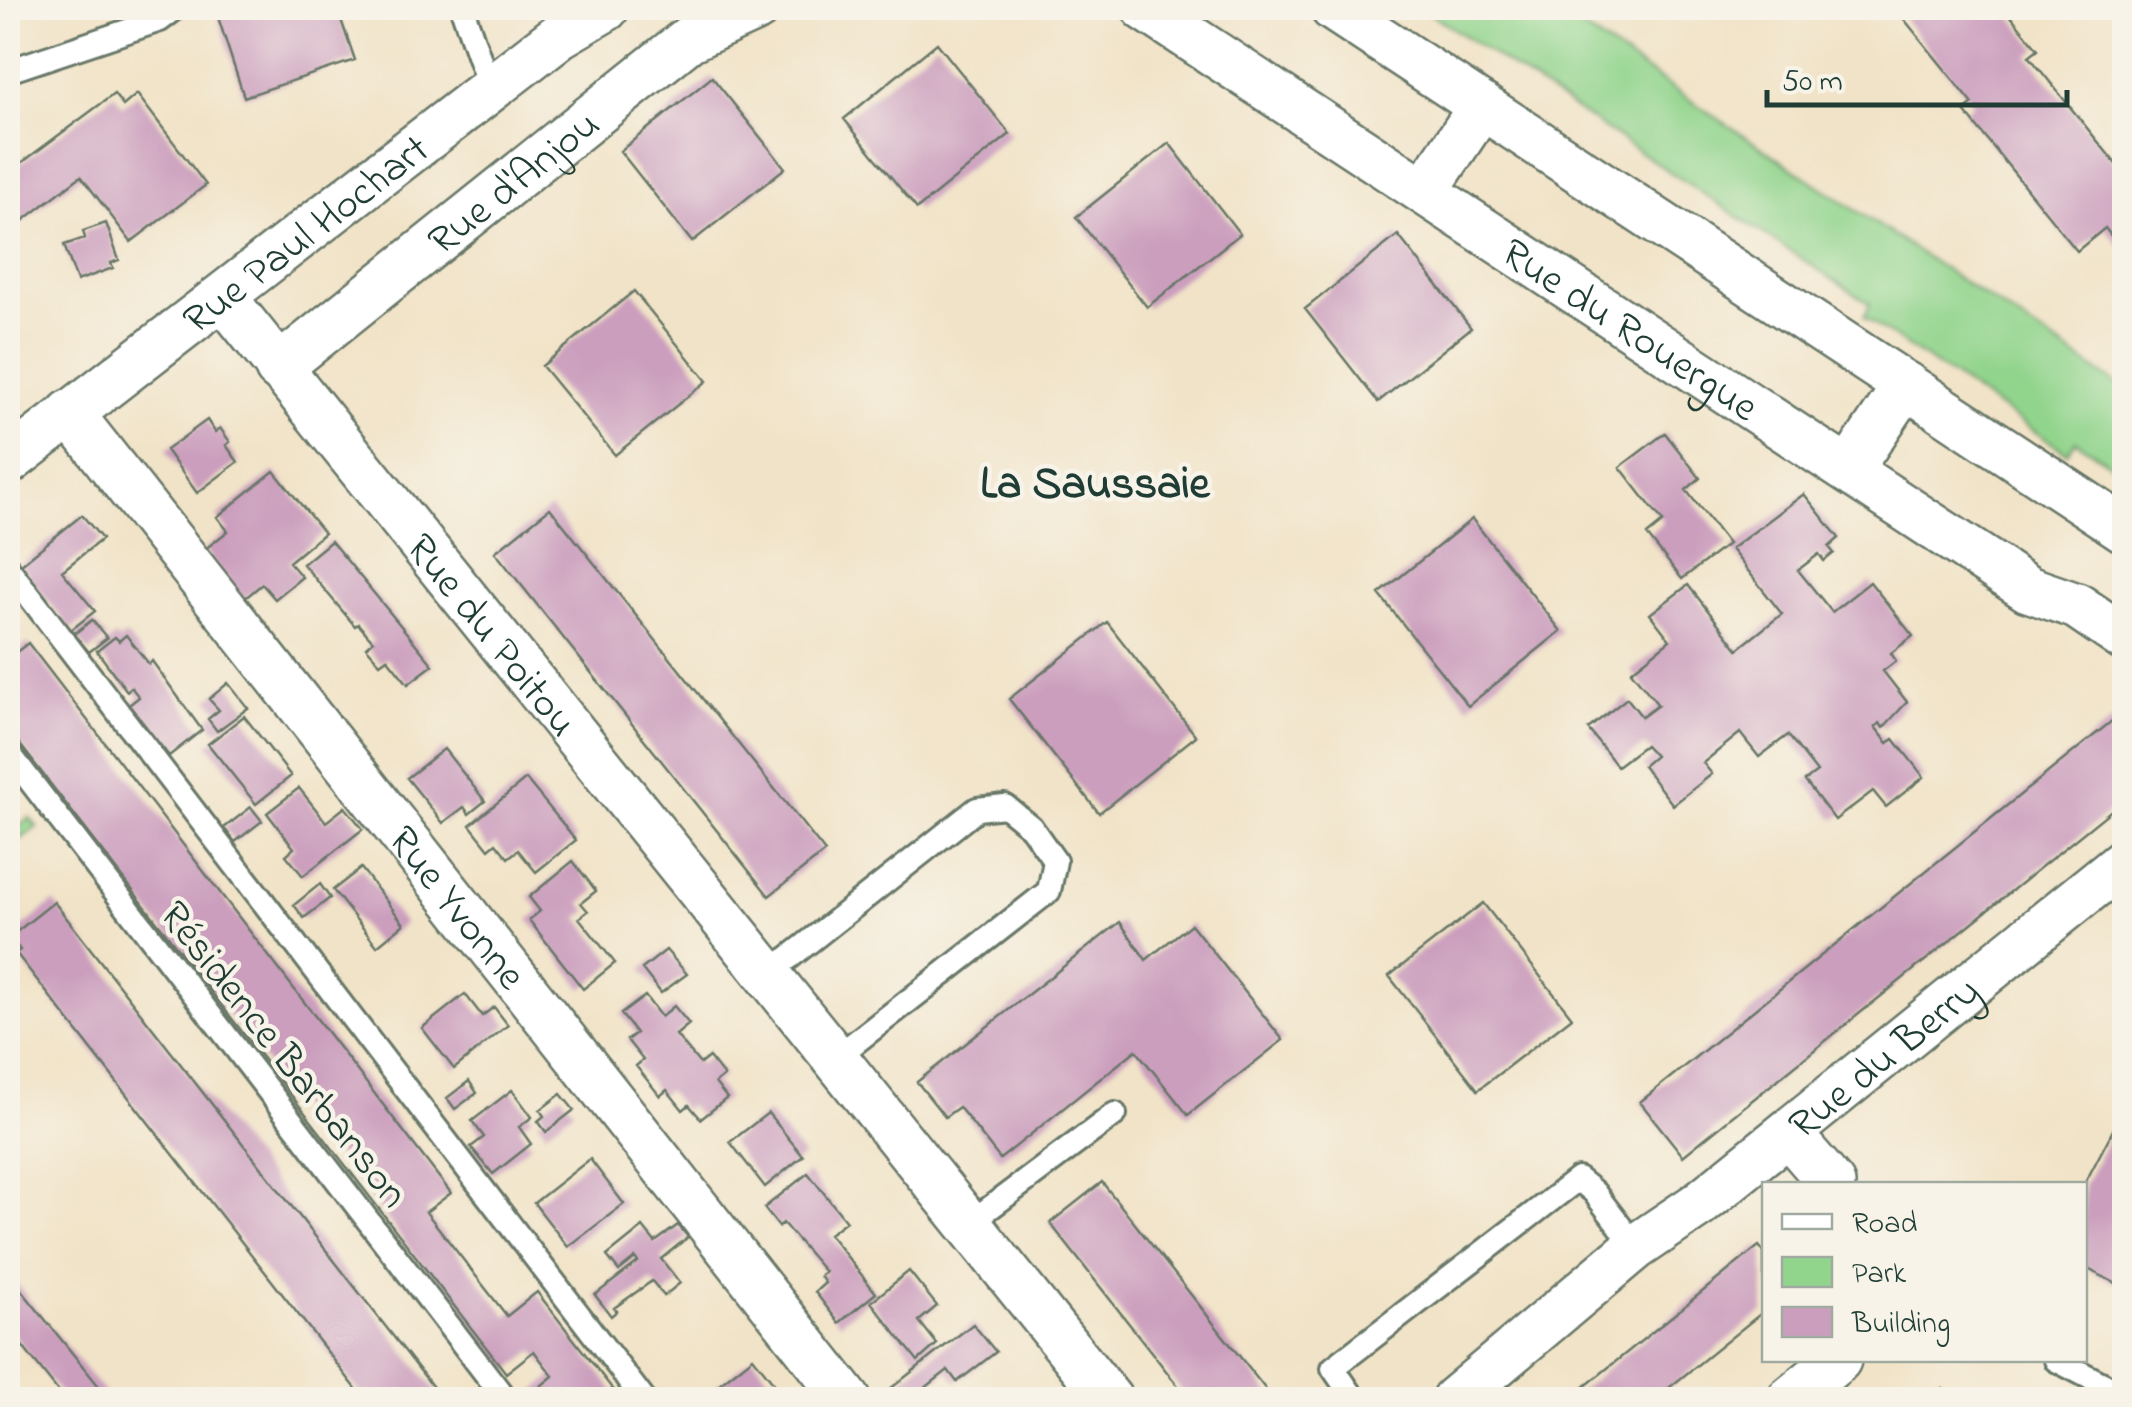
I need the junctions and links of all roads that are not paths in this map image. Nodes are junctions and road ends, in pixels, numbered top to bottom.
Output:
1 (176, 8) edge
2 (462, 8) edge
3 (606, 8) edge
4 (757, 8) edge
5 (1145, 8) edge
6 (1333, 8) edge
7 (8, 70) edge
8 (490, 89) junction
9 (1482, 106) junction
10 (1426, 191) junction
11 (223, 297) junction
12 (278, 368) junction
13 (1906, 385) junction
14 (70, 414) junction
15 (8, 462) edge
16 (1848, 470) junction
17 (2124, 529) edge
18 (8, 568) edge
19 (2124, 638) edge
20 (8, 752) edge
21 (2124, 861) edge
22 (765, 973) junction
23 (834, 1059) junction
24 (1114, 1114) dead end
25 (1788, 1132) junction
26 (1830, 1182) edge
27 (968, 1225) junction
28 (1636, 1247) junction
29 (1836, 1362) edge
30 (2060, 1362) edge
31 (2124, 1396) edge
32 (506, 1400) edge
33 (644, 1400) edge
34 (848, 1400) edge
35 (1110, 1400) edge
36 (1354, 1400) edge
37 (1454, 1400) edge
38 (1789, 1400) edge

1 - 7 lane
2 - 8 lane
3 - 8 street, Rue Paul Hochart
4 - 12 street, Rue d'Anjou
5 - 10 street, Rue du Rouergue
6 - 9 street
8 - 11 street, Rue Paul Hochart
9 - 10 street
9 - 13 street
10 - 16 street, Rue du Rouergue
11 - 12 street, Rue du Poitou
11 - 14 street, Rue Paul Hochart
12 - 22 street, Rue du Poitou
13 - 16 street
13 - 17 street
14 - 15 street, Rue Paul Hochart
14 - 34 street, Rue Yvonne
16 - 19 street, Rue du Rouergue
18 - 33 lane
20 - 32 lane, Résidence Barbanson
21 - 25 street, Rue du Berry
22 - 23 street, Rue du Poitou
22 - 23 lane
23 - 27 street, Rue du Poitou
24 - 27 lane
25 - 26 street
25 - 28 street, Rue du Berry
27 - 35 street, Rue du Poitou
28 - 36 lane
28 - 37 street, Rue du Berry
29 - 38 street
30 - 31 lane

